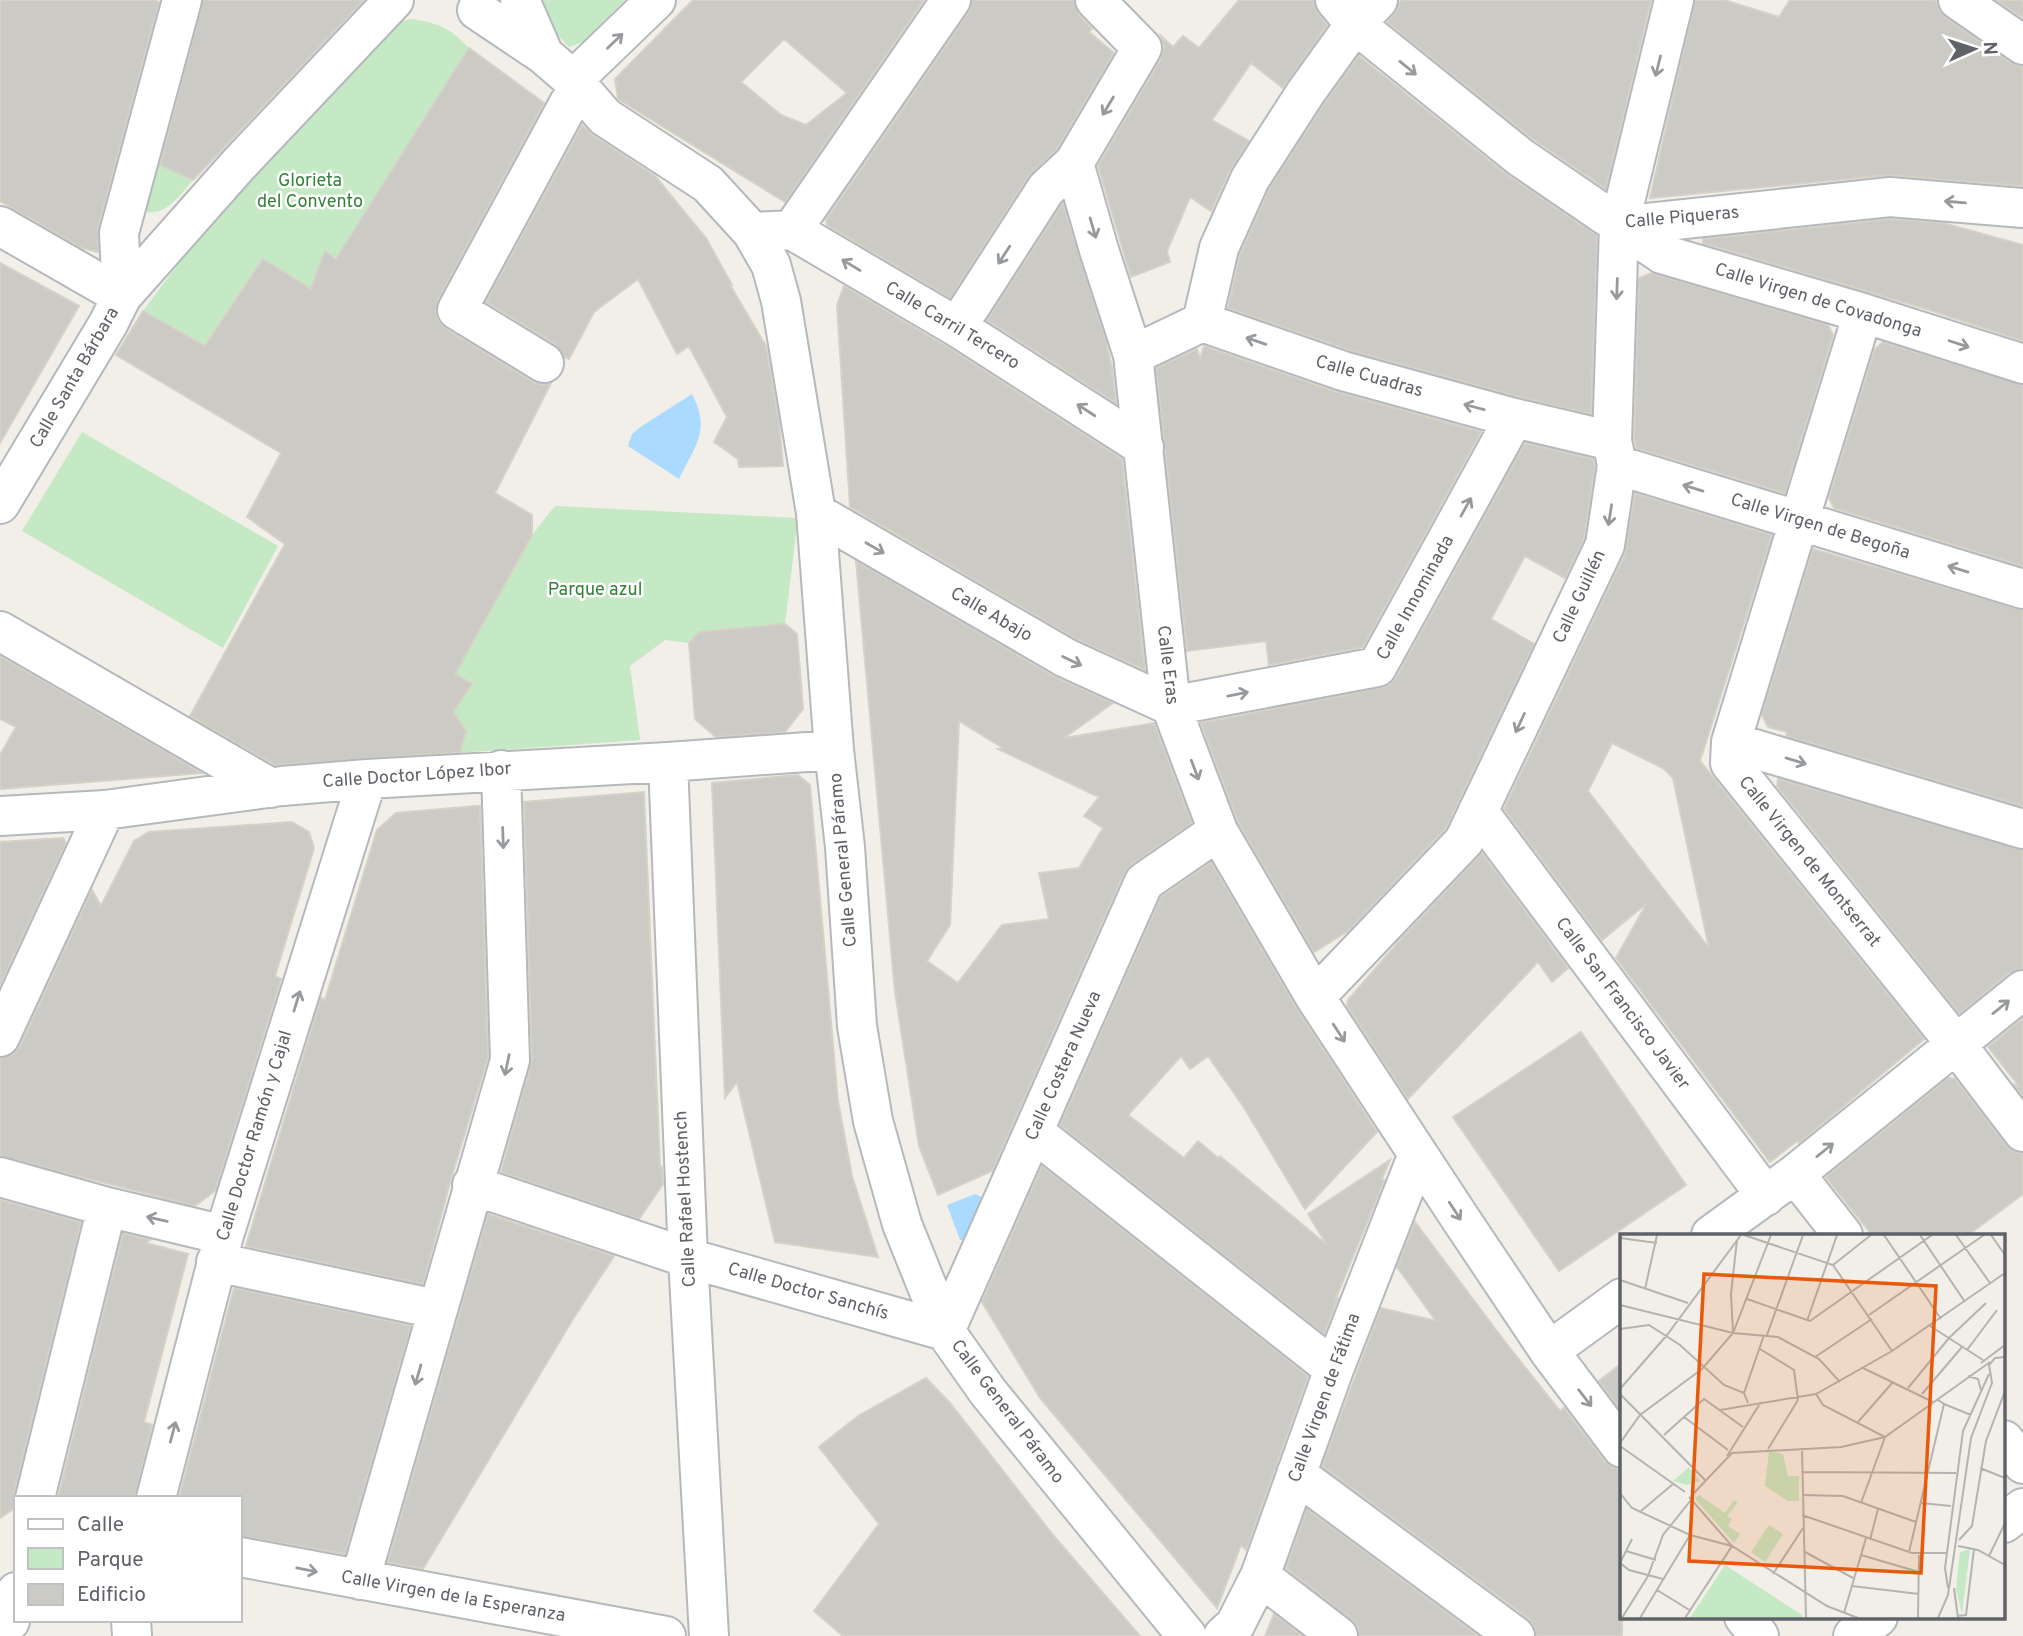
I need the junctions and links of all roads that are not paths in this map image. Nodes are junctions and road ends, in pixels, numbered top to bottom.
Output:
1 (181, 0) edge
2 (394, 0) edge
3 (520, 0) edge
4 (656, 0) edge
5 (951, 0) edge
6 (1095, 0) edge
7 (1674, 0) edge
8 (1958, 0) edge
9 (482, 3) edge
10 (1356, 8) edge
11 (2023, 45) edge
12 (544, 55) junction
13 (577, 84) junction
14 (1074, 163) junction
15 (2023, 208) edge
16 (0, 226) edge
17 (1619, 226) junction
18 (792, 230) junction
19 (752, 232) junction
20 (122, 296) junction
21 (1863, 313) junction
22 (1202, 322) junction
23 (957, 327) junction
24 (1133, 355) junction
25 (544, 363) dead end
26 (2023, 364) edge
27 (1514, 418) junction
28 (1144, 447) junction
29 (1614, 453) junction
30 (0, 504) edge
31 (816, 513) junction
32 (1798, 520) junction
33 (2023, 589) edge
34 (0, 631) edge
35 (1171, 706) junction
36 (1731, 742) junction
37 (834, 750) junction
38 (668, 762) junction
39 (501, 770) junction
40 (367, 779) junction
41 (271, 788) junction
42 (105, 810) junction
43 (1478, 811) junction
44 (0, 816) edge
45 (2023, 829) edge
46 (1218, 831) junction
47 (2023, 989) edge
48 (1315, 996) junction
49 (0, 1037) edge
50 (1956, 1044) junction
51 (2023, 1132) edge
52 (1035, 1133) junction
53 (1418, 1154) junction
54 (0, 1177) edge
55 (472, 1185) junction
56 (1780, 1185) junction
57 (107, 1207) junction
58 (1713, 1234) edge
59 (1842, 1234) edge
60 (220, 1248) junction
61 (688, 1258) junction
62 (1620, 1299) edge
63 (436, 1309) junction
64 (945, 1331) junction
65 (1549, 1351) junction
66 (1334, 1369) junction
67 (2006, 1443) edge
68 (1620, 1445) edge
69 (2023, 1464) edge
70 (1296, 1474) junction
71 (36, 1496) edge
72 (157, 1496) edge
73 (2023, 1508) edge
74 (2006, 1521) edge
75 (242, 1557) edge
76 (1260, 1576) junction
77 (360, 1580) junction
78 (1730, 1618) edge
79 (1745, 1618) edge
80 (1877, 1618) edge
81 (494, 1620) edge
82 (666, 1636) edge
83 (709, 1636) edge
84 (1186, 1636) edge
85 (1223, 1636) edge
86 (1338, 1636) edge
87 (1515, 1636) edge
88 (1720, 1636) edge
89 (1759, 1636) edge
90 (1853, 1636) edge

1 - 20 street, Calle Santa Bárbara
2 - 20 street
3 - 12 street
13 -> 4 street
5 - 18 street
6 -> 14 street
7 -> 17 street, Calle Guillén
8 - 11 street
9 - 12 street, Calle General Páramo
10 -> 17 street, Calle Piqueras
10 - 22 street
12 - 13 street, Calle General Páramo
13 - 19 street, Calle General Páramo
13 - 25 street
14 -> 23 street
14 -> 24 street, Calle Eras
15 -> 17 street, Calle Piqueras
16 - 20 street
17 - 21 street, Calle Virgen de Covadonga
17 -> 29 street, Calle Guillén
18 - 19 street
23 -> 18 street, Calle Carril Tercero
19 - 31 street, Calle General Páramo
20 - 30 street, Calle Santa Bárbara
21 -> 26 street, Calle Virgen de Covadonga
21 - 32 street
22 - 24 street
27 -> 22 street, Calle Cuadras
28 -> 23 street, Calle Carril Tercero
24 - 28 street, Calle Eras
27 - 29 street, Calle Cuadras
35 -> 27 street, Calle Innominada
28 - 35 street, Calle Eras
32 -> 29 street, Calle Virgen de Begoña
29 -> 43 street, Calle Guillén
31 -> 35 street, Calle Abajo
31 - 37 street, Calle General Páramo
33 -> 32 street, Calle Virgen de Begoña
32 - 36 street
34 - 41 street
35 -> 46 street, Calle Eras
36 -> 45 street
36 - 50 street, Calle Virgen de Montserrat
37 - 38 street, Calle Doctor López Ibor
37 - 64 street, Calle General Páramo
38 - 39 street, Calle Doctor López Ibor
38 - 61 street, Calle Rafael Hostench
39 - 40 street, Calle Doctor López Ibor
39 -> 55 street
40 - 41 street, Calle Doctor López Ibor
60 -> 40 street, Calle Doctor Ramón y Cajal
41 - 42 street, Calle Doctor López Ibor
42 - 44 street, Calle Doctor López Ibor
42 - 49 street
43 - 48 street, Calle Guillén
43 - 56 street, Calle San Francisco Javier
46 - 48 street, Calle Eras
46 - 52 street, Calle Costera Nueva
50 -> 47 street
48 -> 53 street, Calle Eras
50 - 51 street, Calle Virgen de Montserrat
56 -> 50 street
52 - 64 street, Calle Costera Nueva
52 - 66 street
53 -> 65 street, Calle Eras
53 - 66 street, Calle Virgen de Fátima
54 - 57 street
55 - 61 street, Calle Doctor Sanchís
55 - 63 street
56 - 58 street
56 - 59 street, Calle San Francisco Javier
60 -> 57 street
57 - 71 street
60 - 63 street
72 -> 60 street, Calle Doctor Ramón y Cajal
61 - 64 street, Calle Doctor Sanchís
61 - 83 street, Calle Rafael Hostench
62 - 65 street
63 -> 77 street
64 - 84 street, Calle General Páramo
65 -> 68 street, Calle Eras
66 - 70 street, Calle Virgen de Fátima
67 - 69 street
70 - 76 street, Calle Virgen de Fátima
70 - 87 street
73 - 74 street
75 -> 77 street, Calle Virgen de la Esperanza
76 - 85 street, Calle Virgen de Fátima
76 - 86 street
77 - 81 street, Calle Virgen de la Esperanza
78 - 88 street
79 - 89 street
80 - 90 street
81 - 82 street, Calle Virgen de la Esperanza

